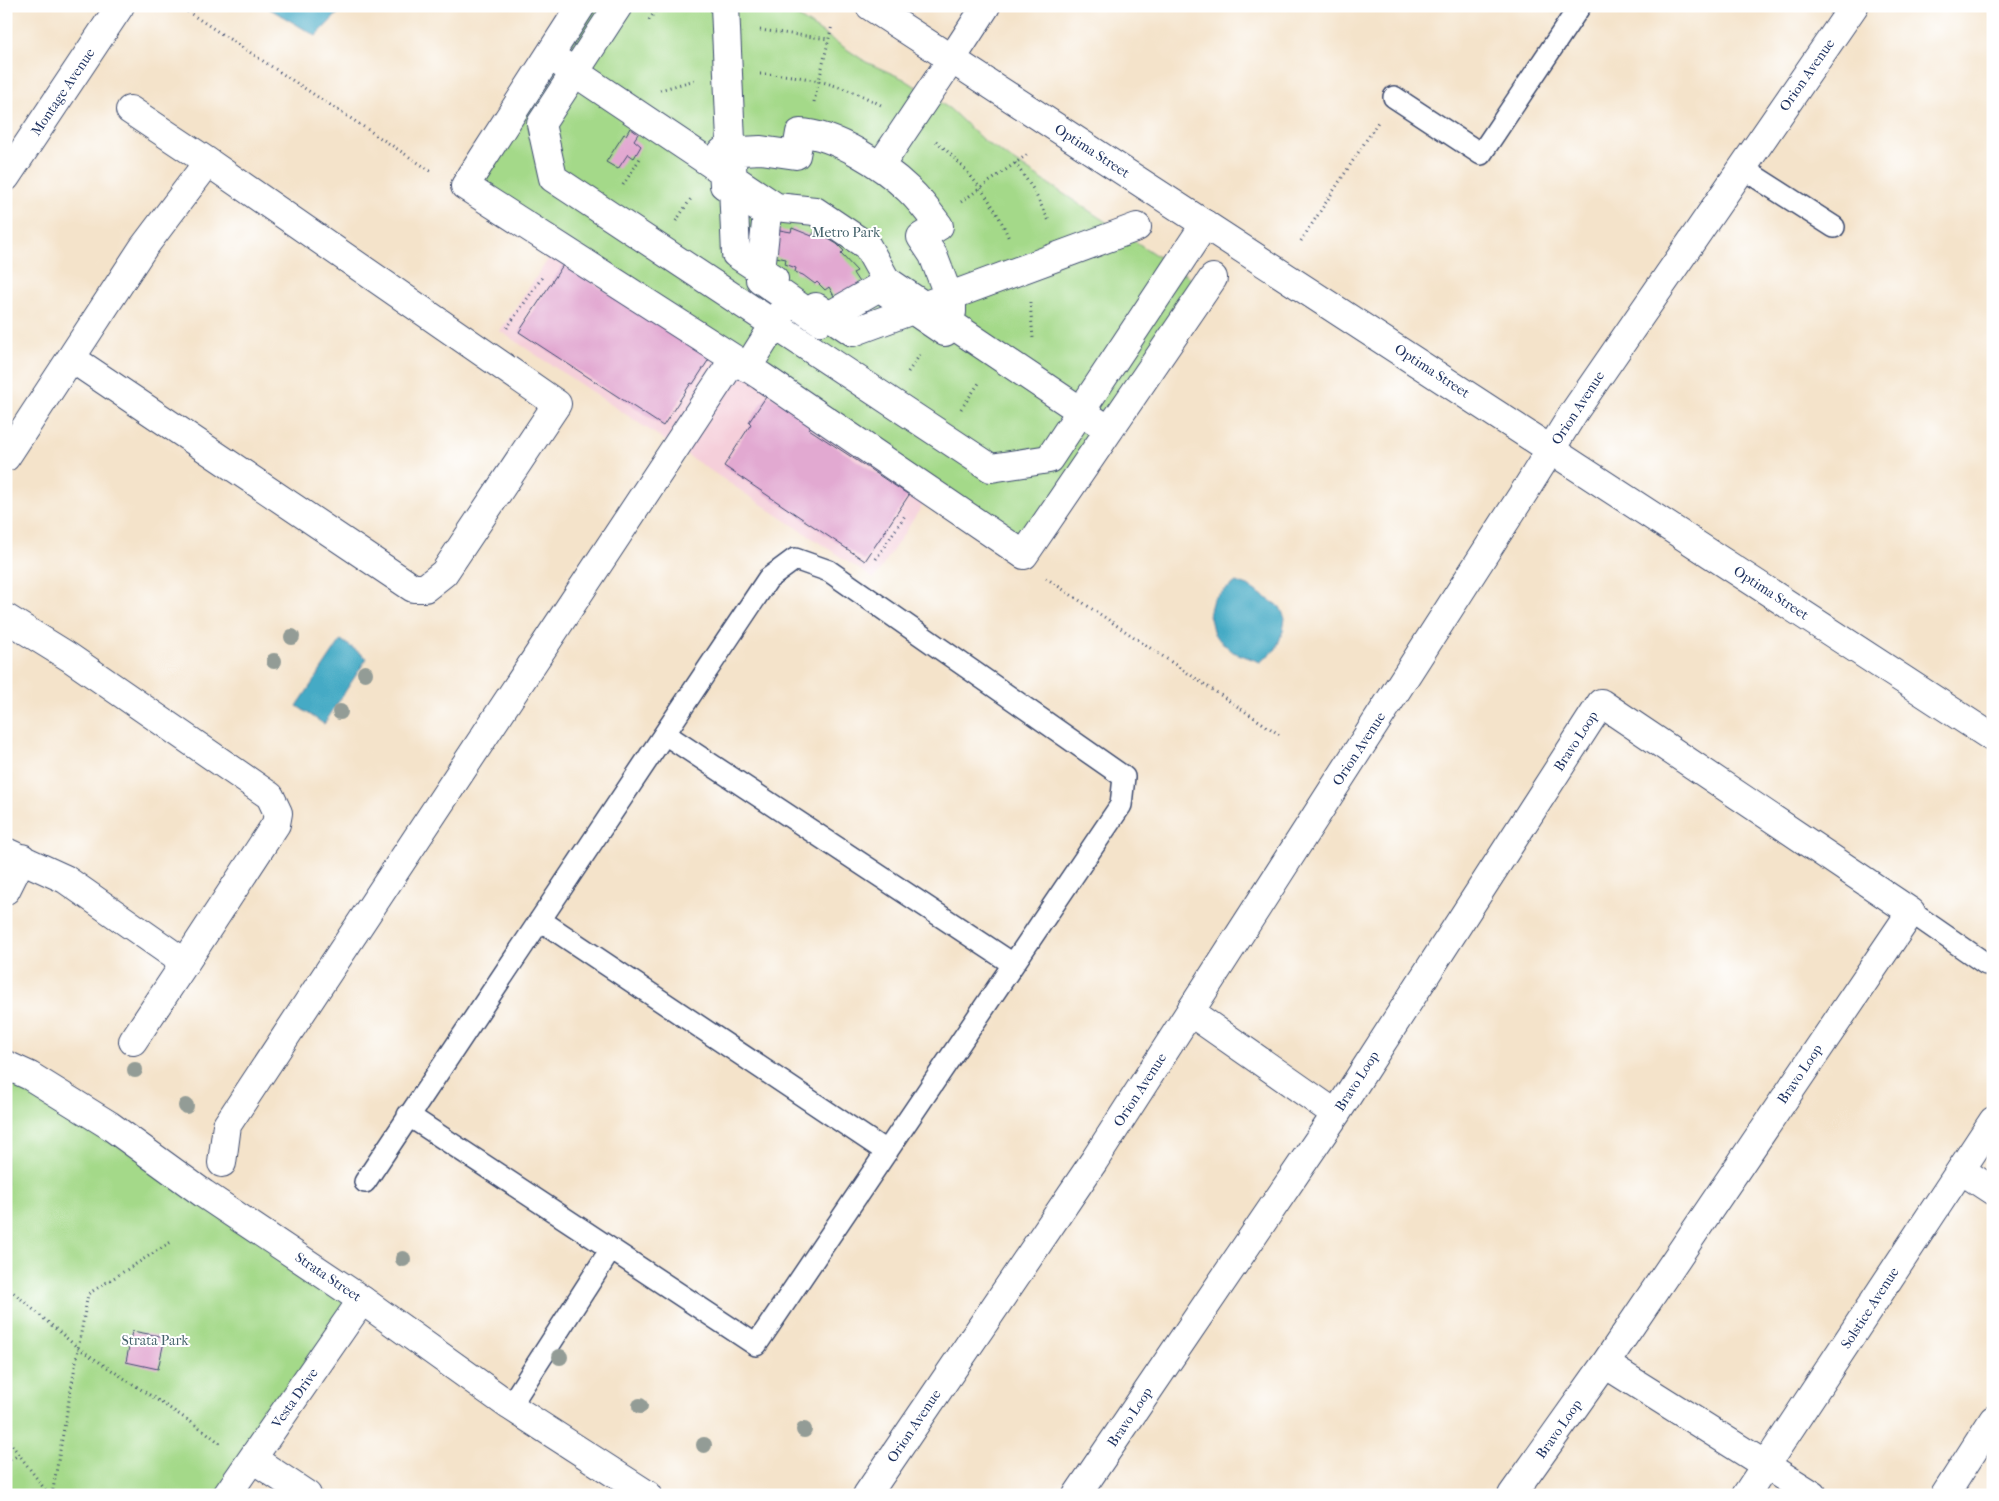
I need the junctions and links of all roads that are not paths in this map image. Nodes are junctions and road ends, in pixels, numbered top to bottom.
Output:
1 (120, 6) edge
2 (581, 6) edge
3 (618, 6) edge
4 (870, 6) edge
5 (986, 6) edge
6 (1580, 6) edge
7 (1854, 6) edge
8 (726, 18) edge
9 (549, 56) junction
10 (951, 60) junction
11 (574, 72) junction
12 (1394, 98) road end
13 (130, 110) dead end
14 (208, 162) junction
15 (880, 166) junction
16 (1742, 168) junction
17 (727, 172) junction
18 (6, 177) edge
19 (1205, 224) junction
20 (1834, 226) dead end
21 (1137, 227) dead end
22 (1213, 278) dead end
23 (792, 297) junction
24 (935, 312) junction
25 (774, 325) junction
26 (71, 358) junction
27 (740, 363) junction
28 (1081, 411) junction
29 (1109, 430) junction
30 (1551, 449) junction
31 (6, 457) edge
32 (6, 618) edge
33 (665, 734) junction
34 (1993, 738) edge
35 (14, 855) edge
36 (6, 890) edge
37 (1911, 912) junction
38 (540, 920) junction
39 (185, 963) junction
40 (1013, 964) junction
41 (1986, 964) dead end
42 (1190, 1012) junction
43 (134, 1040) dead end
44 (6, 1064) edge
45 (1336, 1114) junction
46 (408, 1115) junction
47 (1993, 1121) edge
48 (887, 1152) junction
49 (222, 1163) dead end
50 (1961, 1170) junction
51 (365, 1182) dead end
52 (1993, 1192) edge
53 (611, 1248) junction
54 (362, 1300) junction
55 (1605, 1364) junction
56 (510, 1406) junction
57 (1993, 1420) edge
58 (254, 1459) junction
59 (1766, 1466) junction
60 (227, 1495) edge
61 (307, 1495) edge
62 (648, 1495) edge
63 (867, 1495) edge
64 (1077, 1495) edge
65 (1512, 1495) edge
66 (1746, 1495) edge
67 (1813, 1495) edge
68 (1945, 1495) edge

1 - 18 street, Montage Avenue
2 - 9 street
3 - 11 street
4 - 10 street, Optima Street
5 - 10 street
6 - 12 lane
7 - 16 street, Orion Avenue
8 - 17 street
9 - 11 street
9 - 27 street
10 - 15 street
10 - 19 street, Optima Street
11 - 17 street
11 - 25 street
13 - 14 street
14 - 26 street
14 - 26 street
15 - 17 street
15 - 24 street
16 - 20 lane
16 - 30 street, Orion Avenue
17 - 23 street
17 - 24 street
19 - 28 street
19 - 30 street, Optima Street
21 - 24 street
22 - 29 street
23 - 24 street
23 - 25 street
24 - 28 street
25 - 27 street
25 - 28 street
26 - 31 street
27 - 29 street
27 - 49 street
28 - 29 street
30 - 34 street, Optima Street
30 - 42 street, Orion Avenue
32 - 39 street
33 - 38 lane
33 - 40 lane
33 - 40 lane
35 - 36 street
35 - 39 street
37 - 41 lane
37 - 45 street, Bravo Loop
37 - 55 street, Bravo Loop
38 - 46 lane
38 - 48 lane
39 - 43 street
40 - 48 lane
42 - 45 street
42 - 63 street, Orion Avenue
44 - 54 street, Strata Street
45 - 64 street, Bravo Loop
46 - 51 lane
46 - 53 lane
47 - 50 street, Solstice Avenue
48 - 53 lane
50 - 52 street
50 - 59 street, Solstice Avenue
53 - 56 lane
54 - 56 street, Strata Street
54 - 58 street, Vesta Drive
55 - 59 street
55 - 65 street, Bravo Loop
56 - 62 street, Strata Street
57 - 68 street
58 - 60 street, Vesta Drive
58 - 61 street
59 - 66 street, Solstice Avenue
59 - 67 street

